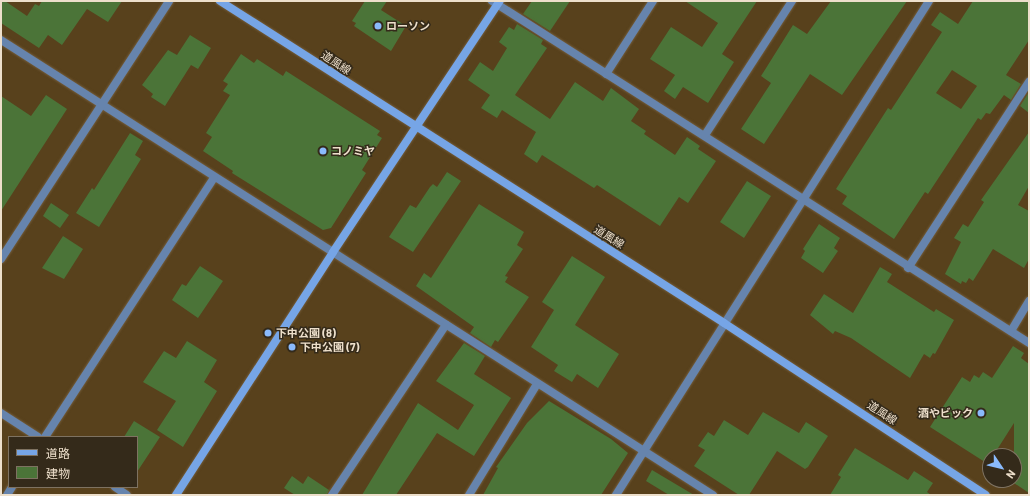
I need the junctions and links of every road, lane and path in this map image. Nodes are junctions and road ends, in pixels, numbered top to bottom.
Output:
1 (169, 1) edge
2 (220, 1) edge
3 (653, 1) edge
4 (792, 1) edge
5 (930, 1) edge
6 (497, 2) edge
7 (1, 40) edge
8 (606, 74) junction
9 (1029, 82) edge
10 (102, 104) junction
11 (416, 127) junction
12 (705, 135) junction
13 (214, 178) junction
14 (804, 200) junction
15 (333, 252) junction
16 (1, 260) edge
17 (908, 268) junction
18 (1029, 301) edge
19 (724, 323) junction
20 (446, 325) junction
21 (1011, 331) junction
22 (1029, 343) edge
23 (537, 384) junction
24 (1, 413) edge
25 (36, 436) edge
26 (46, 436) edge
27 (644, 450) junction
28 (117, 488) edge
29 (128, 495) edge
30 (176, 495) edge
31 (332, 495) edge
32 (468, 495) edge
33 (616, 495) edge
34 (712, 495) edge
35 (986, 495) edge

1 - 10 street
2 - 11 street, 道風線
3 - 8 street
4 - 12 street
5 - 14 street
6 - 8 street
6 - 11 street
7 - 10 street
8 - 12 street
9 - 17 street
10 - 13 street
10 - 16 street
11 - 15 street
11 - 19 street, 道風線
12 - 14 street
13 - 15 street
13 - 26 street
14 - 17 street
14 - 19 street
15 - 20 street
15 - 30 street
17 - 21 street
18 - 21 street
19 - 27 street
19 - 35 street, 道風線
20 - 23 street
20 - 31 street
21 - 22 street
23 - 27 street
23 - 32 street
24 - 25 street
27 - 33 street
27 - 34 street
28 - 29 street

